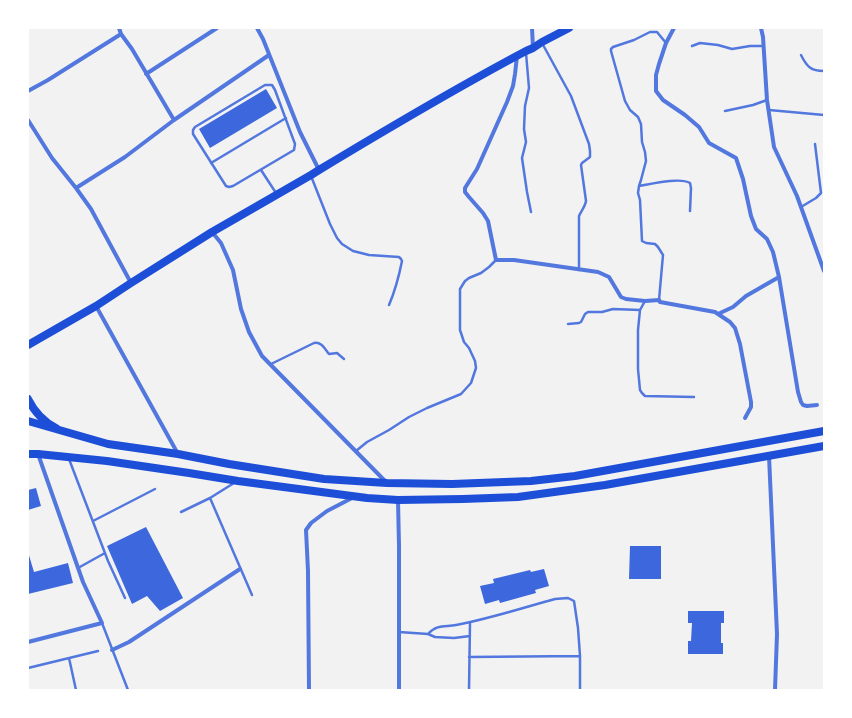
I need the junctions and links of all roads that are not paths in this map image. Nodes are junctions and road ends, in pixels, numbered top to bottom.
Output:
1 (119, 28) edge
2 (217, 28) edge
3 (257, 28) edge
4 (532, 28) edge
5 (569, 28) edge
6 (674, 28) edge
7 (761, 28) edge
8 (121, 34) junction
9 (542, 42) junction
10 (666, 43) junction
11 (692, 46) dead end
12 (764, 46) junction
13 (530, 50) junction
14 (269, 54) junction
15 (801, 55) dead end
16 (517, 56) junction
17 (824, 71) edge
18 (146, 74) junction
19 (28, 91) edge
20 (767, 100) junction
21 (725, 110) dead end
22 (768, 110) junction
23 (824, 114) edge
24 (286, 118) junction
25 (28, 120) edge
26 (174, 120) junction
27 (815, 144) dead end
28 (211, 163) junction
29 (260, 170) junction
30 (319, 170) junction
31 (311, 175) junction
32 (639, 186) junction
33 (76, 188) junction
34 (277, 195) junction
35 (801, 208) junction
36 (690, 211) dead end
37 (531, 212) dead end
38 (212, 232) junction
39 (496, 260) junction
40 (579, 270) junction
41 (824, 271) edge
42 (779, 277) junction
43 (130, 283) junction
44 (659, 300) junction
45 (645, 301) junction
46 (389, 305) dead end
47 (96, 306) junction
48 (640, 310) junction
49 (718, 314) junction
50 (568, 324) dead end
51 (28, 345) edge
52 (344, 359) dead end
53 (270, 364) junction
54 (694, 397) dead end
55 (28, 399) edge
56 (817, 406) dead end
57 (745, 418) dead end
58 (28, 421) edge
59 (824, 431) edge
60 (66, 432) junction
61 (766, 442) junction
62 (824, 446) edge
63 (356, 451) junction
64 (28, 454) edge
65 (38, 454) junction
66 (178, 454) junction
67 (769, 456) junction
68 (68, 457) junction
69 (238, 481) junction
70 (387, 483) junction
71 (156, 489) dead end
72 (357, 496) junction
73 (210, 498) junction
74 (398, 500) junction
75 (181, 512) dead end
76 (93, 521) junction
77 (105, 553) junction
78 (78, 568) junction
79 (240, 569) junction
80 (252, 595) dead end
81 (125, 598) dead end
82 (102, 623) junction
83 (470, 623) junction
84 (399, 632) junction
85 (428, 634) junction
86 (470, 636) junction
87 (28, 642) edge
88 (112, 650) junction
89 (98, 651) dead end
90 (580, 656) junction
91 (469, 657) junction
92 (69, 658) junction
93 (28, 668) edge
94 (76, 690) edge
95 (128, 690) edge
96 (309, 690) edge
97 (399, 690) edge
98 (469, 690) edge
99 (580, 690) edge
100 (775, 690) edge

1 - 8 street
2 - 18 street
3 - 14 street
4 - 13 street
5 - 9 main road
6 - 10 street
7 - 12 street
8 - 18 street
8 - 19 street
9 - 13 main road
9 - 40 lane
10 - 32 lane
10 - 42 street
11 - 12 lane
12 - 20 street
13 - 16 main road
13 - 37 lane
14 - 26 street
14 - 30 street
15 - 17 lane
16 - 30 main road
16 - 39 street
18 - 26 street
20 - 21 lane
20 - 22 street
22 - 23 lane
22 - 35 street
24 - 28 lane
24 - 28 lane
24 - 29 lane
25 - 33 street
26 - 33 street
27 - 35 lane
28 - 29 lane
29 - 34 lane
30 - 31 main road
31 - 34 main road
31 - 46 lane
32 - 36 lane
32 - 44 lane
33 - 43 street
34 - 38 main road
35 - 41 street
38 - 43 main road
38 - 53 street
39 - 40 street
39 - 63 lane
40 - 45 street
42 - 49 street
42 - 56 street
43 - 47 main road
44 - 45 street
44 - 49 street
45 - 48 lane
47 - 51 main road
47 - 66 street
48 - 50 lane
48 - 54 lane
49 - 57 street
52 - 53 lane
53 - 63 street
55 - 60 main road
58 - 60 main road
59 - 61 main road
60 - 66 main road
61 - 67 main road
61 - 70 main road
62 - 67 main road
63 - 70 street
64 - 65 main road
65 - 68 main road
65 - 78 street
66 - 70 main road
67 - 74 main road
67 - 100 street
68 - 69 main road
68 - 76 lane
69 - 72 main road
69 - 73 lane
71 - 76 lane
72 - 74 main road
72 - 96 street
73 - 75 lane
73 - 79 lane
74 - 84 street
76 - 77 lane
77 - 78 lane
77 - 81 lane
78 - 82 street
79 - 80 lane
79 - 88 street
82 - 87 street
82 - 88 lane
83 - 85 lane
83 - 86 lane
83 - 90 lane
84 - 85 lane
84 - 97 street
85 - 86 lane
86 - 91 lane
88 - 95 lane
89 - 92 lane
90 - 91 lane
90 - 99 lane
91 - 98 lane
92 - 93 lane
92 - 94 lane

